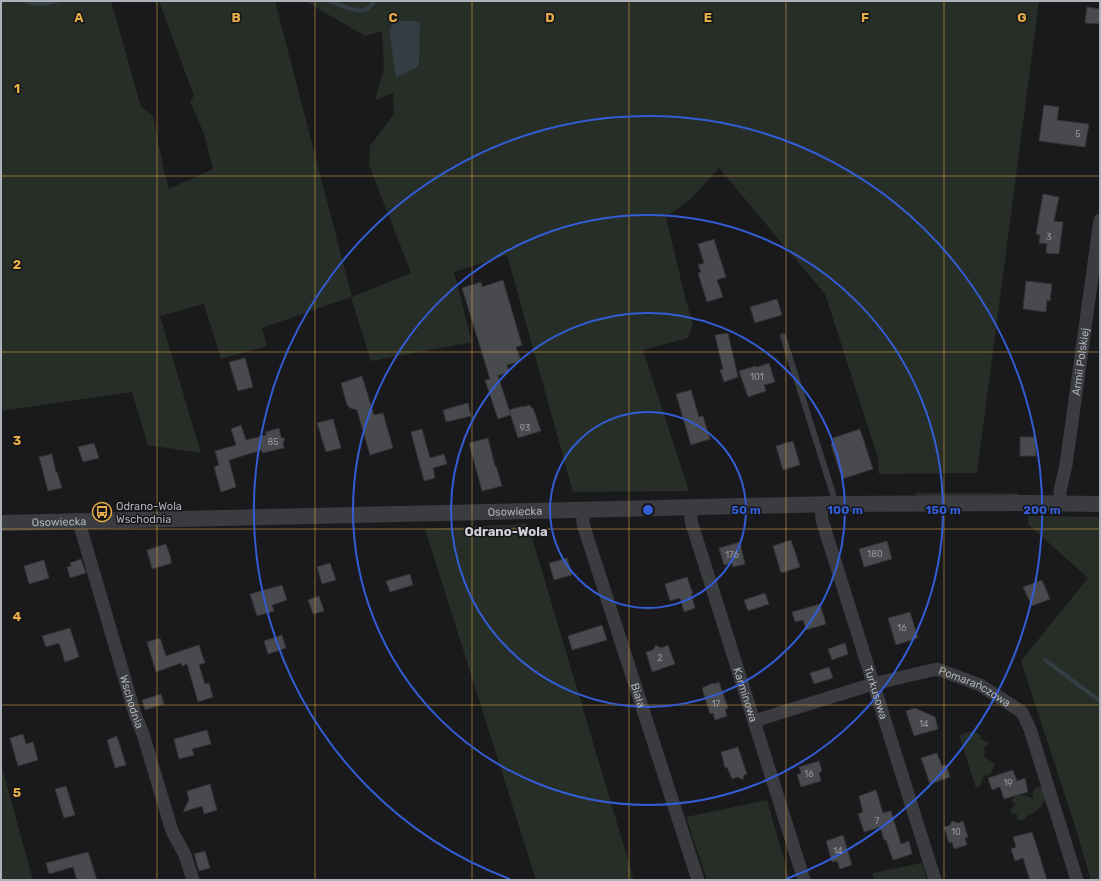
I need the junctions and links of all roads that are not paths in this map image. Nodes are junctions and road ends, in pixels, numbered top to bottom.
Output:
1 (1100, 220) edge
2 (783, 336) dead end
3 (1060, 503) junction
4 (828, 504) junction
5 (1100, 504) edge
6 (691, 508) junction
7 (583, 510) junction
8 (81, 521) junction
9 (1, 523) edge
10 (873, 684) junction
11 (754, 721) junction
12 (193, 880) edge
13 (698, 880) edge
14 (804, 880) edge
15 (935, 880) edge
16 (1077, 880) edge

1 - 3 street, Armii Polskiej
2 - 4 lane
3 - 4 street, Osowiecka
3 - 5 street, Osowiecka
4 - 6 street, Osowiecka
4 - 10 street, Turkusowa
6 - 7 street, Osowiecka
6 - 11 street, Karminowa
7 - 8 street, Osowiecka
7 - 13 street, Biała
8 - 9 street, Osowiecka
8 - 12 street, Wschodnia
10 - 11 street, Pomarańczowa
10 - 15 street, Turkusowa
10 - 16 street, Pomarańczowa
11 - 14 street, Karminowa

